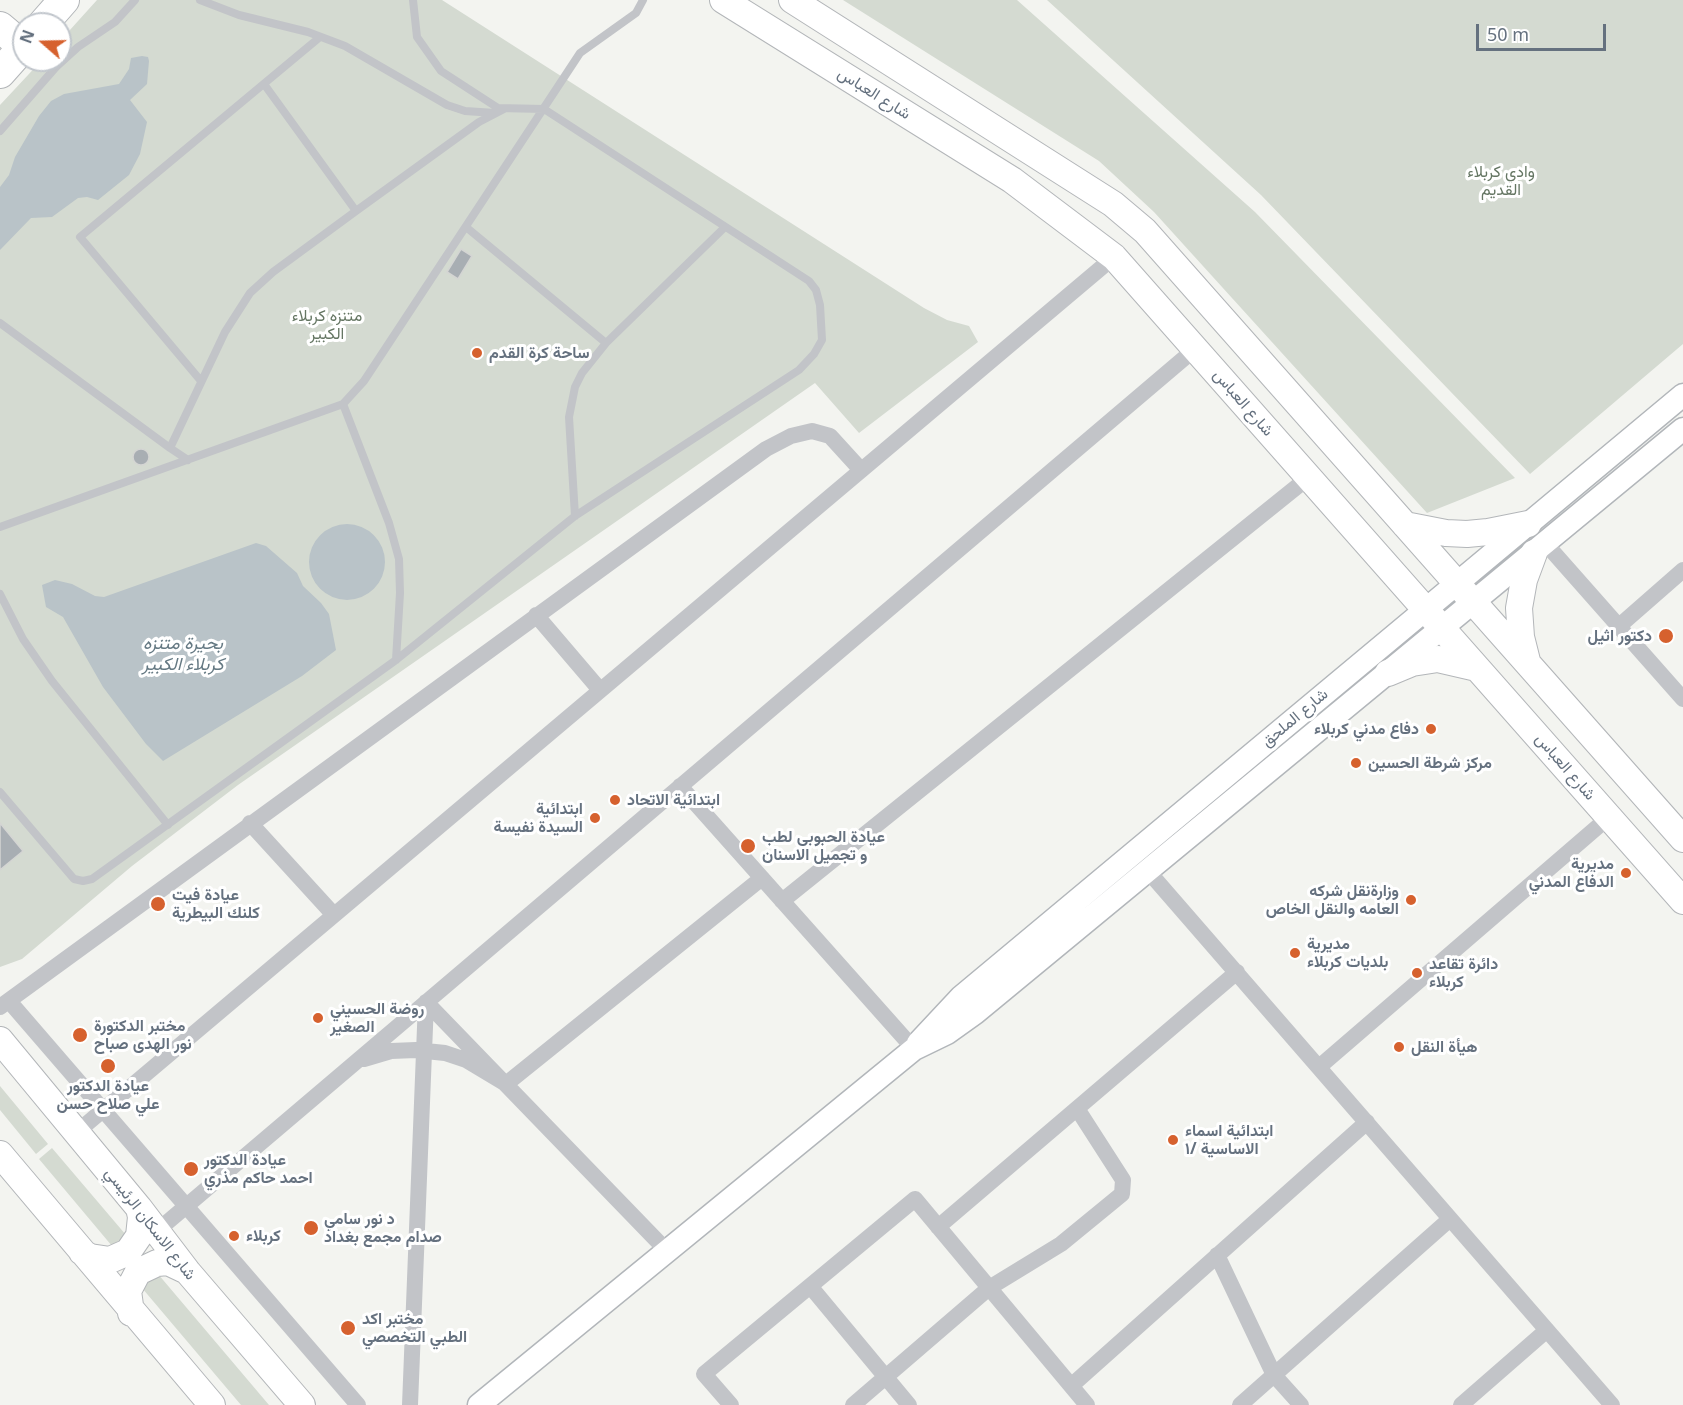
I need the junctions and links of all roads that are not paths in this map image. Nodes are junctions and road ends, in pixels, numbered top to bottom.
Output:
1 (64, 0) edge
2 (135, 0) edge
3 (200, 0) edge
4 (413, 0) edge
5 (643, 0) edge
6 (723, 0) edge
7 (792, 0) edge
8 (54, 12) edge
9 (0, 27) edge
10 (12, 37) edge
11 (320, 37) junction
12 (12, 60) edge
13 (0, 73) edge
14 (264, 84) junction
15 (507, 108) junction
16 (544, 109) junction
17 (495, 113) junction
18 (0, 131) edge
19 (357, 211) junction
20 (466, 227) junction
21 (725, 227) junction
22 (1114, 257) junction
23 (0, 323) edge
24 (606, 343) junction
25 (1195, 349) junction
26 (201, 381) junction
27 (1683, 395) edge
28 (343, 404) junction
29 (1683, 429) edge
30 (170, 448) junction
31 (188, 460) junction
32 (861, 470) junction
33 (1309, 477) junction
34 (575, 516) junction
35 (1528, 524) junction
36 (1405, 525) junction
37 (0, 527) edge
38 (1540, 549) junction
39 (1683, 570) edge
40 (1457, 584) junction
41 (0, 594) edge
42 (1474, 603) junction
43 (1426, 609) junction
44 (536, 615) junction
45 (1618, 627) junction
46 (1443, 629) junction
47 (396, 660) junction
48 (1528, 664) junction
49 (1477, 668) junction
50 (1388, 674) junction
51 (600, 690) junction
52 (1681, 692) edge
53 (680, 786) junction
54 (0, 792) edge
55 (1609, 817) junction
56 (250, 824) junction
57 (168, 825) junction
58 (1683, 839) edge
59 (1133, 853) junction
60 (1148, 871) junction
61 (762, 878) junction
62 (782, 901) junction
63 (1683, 901) edge
64 (334, 915) junction
65 (1237, 972) junction
66 (426, 1002) junction
67 (4, 1004) edge
68 (0, 1040) edge
69 (914, 1049) junction
70 (424, 1051) junction
71 (354, 1062) junction
72 (1319, 1067) junction
73 (506, 1084) junction
74 (103, 1110) junction
75 (1078, 1110) junction
76 (1366, 1122) junction
77 (76, 1132) junction
78 (0, 1154) edge
79 (186, 1206) junction
80 (139, 1208) junction
81 (1450, 1219) junction
82 (938, 1227) junction
83 (157, 1231) junction
84 (667, 1251) junction
85 (82, 1252) junction
86 (1217, 1255) junction
87 (187, 1271) junction
88 (810, 1286) junction
89 (989, 1288) junction
90 (131, 1312) junction
91 (1547, 1330) junction
92 (1274, 1375) junction
93 (886, 1377) junction
94 (1071, 1386) junction
95 (212, 1405) edge
96 (302, 1405) edge
97 (358, 1405) edge
98 (410, 1405) edge
99 (479, 1405) edge
100 (731, 1405) edge
101 (854, 1405) edge
102 (909, 1405) edge
103 (1087, 1405) edge
104 (1240, 1405) edge
105 (1301, 1405) edge
106 (1461, 1405) edge
107 (1612, 1405) edge

1 - 8 highway
2 - 18 lane
3 - 11 lane
4 - 15 lane
5 - 16 lane
6 - 22 main road, شارع العباس
7 - 36 main road
9 - 10 highway
11 - 14 lane
11 - 17 lane
12 - 13 highway
14 - 19 lane
14 - 26 lane
15 - 16 lane
15 - 17 lane
16 - 20 lane
16 - 21 lane
17 - 19 lane
19 - 26 lane
20 - 24 lane
20 - 28 lane
21 - 24 lane
21 - 34 lane
22 - 25 main road, شارع العباس
22 - 32 street
23 - 30 lane
24 - 34 lane
25 - 33 main road, شارع العباس
25 - 53 street
26 - 30 lane
27 - 35 street, شارع الملحق
28 - 31 lane
28 - 47 lane
29 - 38 street, شارع الملحق
30 - 31 lane
31 - 37 lane
32 - 44 street
32 - 51 street
33 - 43 main road, شارع العباس
33 - 62 street
34 - 47 lane
35 - 36 main road
35 - 40 street, شارع الملحق
36 - 40 main road
38 - 42 street, شارع الملحق
38 - 45 street
38 - 48 main road
39 - 45 street
40 - 42 main road
40 - 43 street, شارع الملحق
41 - 57 lane
42 - 46 street, شارع الملحق
42 - 48 main road
43 - 46 main road, شارع العباس
43 - 59 street, شارع الملحق
44 - 51 street
44 - 56 street
45 - 52 street
46 - 49 main road, شارع العباس
46 - 50 street, شارع الملحق
47 - 57 lane
48 - 58 main road
49 - 50 main road
49 - 55 main road, شارع العباس
50 - 60 street, شارع الملحق
51 - 64 street
53 - 61 street
53 - 66 street
54 - 57 lane
55 - 63 main road, شارع العباس
55 - 72 street
56 - 64 street
56 - 67 street
59 - 60 street
59 - 69 street, شارع الملحق
60 - 65 street
60 - 69 street, شارع الملحق
61 - 62 street
61 - 73 street
62 - 69 street
64 - 74 street
65 - 72 street
65 - 75 street
66 - 70 street
66 - 71 street
66 - 73 street
67 - 74 street
68 - 77 main road, شارع الاسكان الرئيسي
69 - 84 street
70 - 71 street
70 - 73 street
70 - 98 street
71 - 79 street
72 - 76 street
73 - 84 street
74 - 77 street
74 - 79 street
75 - 82 street
75 - 89 street
76 - 81 street
76 - 86 street
77 - 80 main road, شارع الاسكان الرئيسي
78 - 85 main road
79 - 83 street
79 - 97 street
80 - 83 main road, شارع الاسكان الرئيسي
80 - 85 main road
81 - 91 street
81 - 92 street
82 - 88 street
82 - 89 street
83 - 87 main road, شارع الاسكان الرئيسي
84 - 99 street
85 - 90 main road
86 - 92 street
86 - 94 street
87 - 90 main road
87 - 96 main road, شارع الاسكان الرئيسي
88 - 93 street
88 - 100 street
89 - 93 street
89 - 94 street
90 - 95 main road
91 - 106 street
91 - 107 street
92 - 104 street
92 - 105 street
93 - 101 street
93 - 102 street
94 - 103 street

